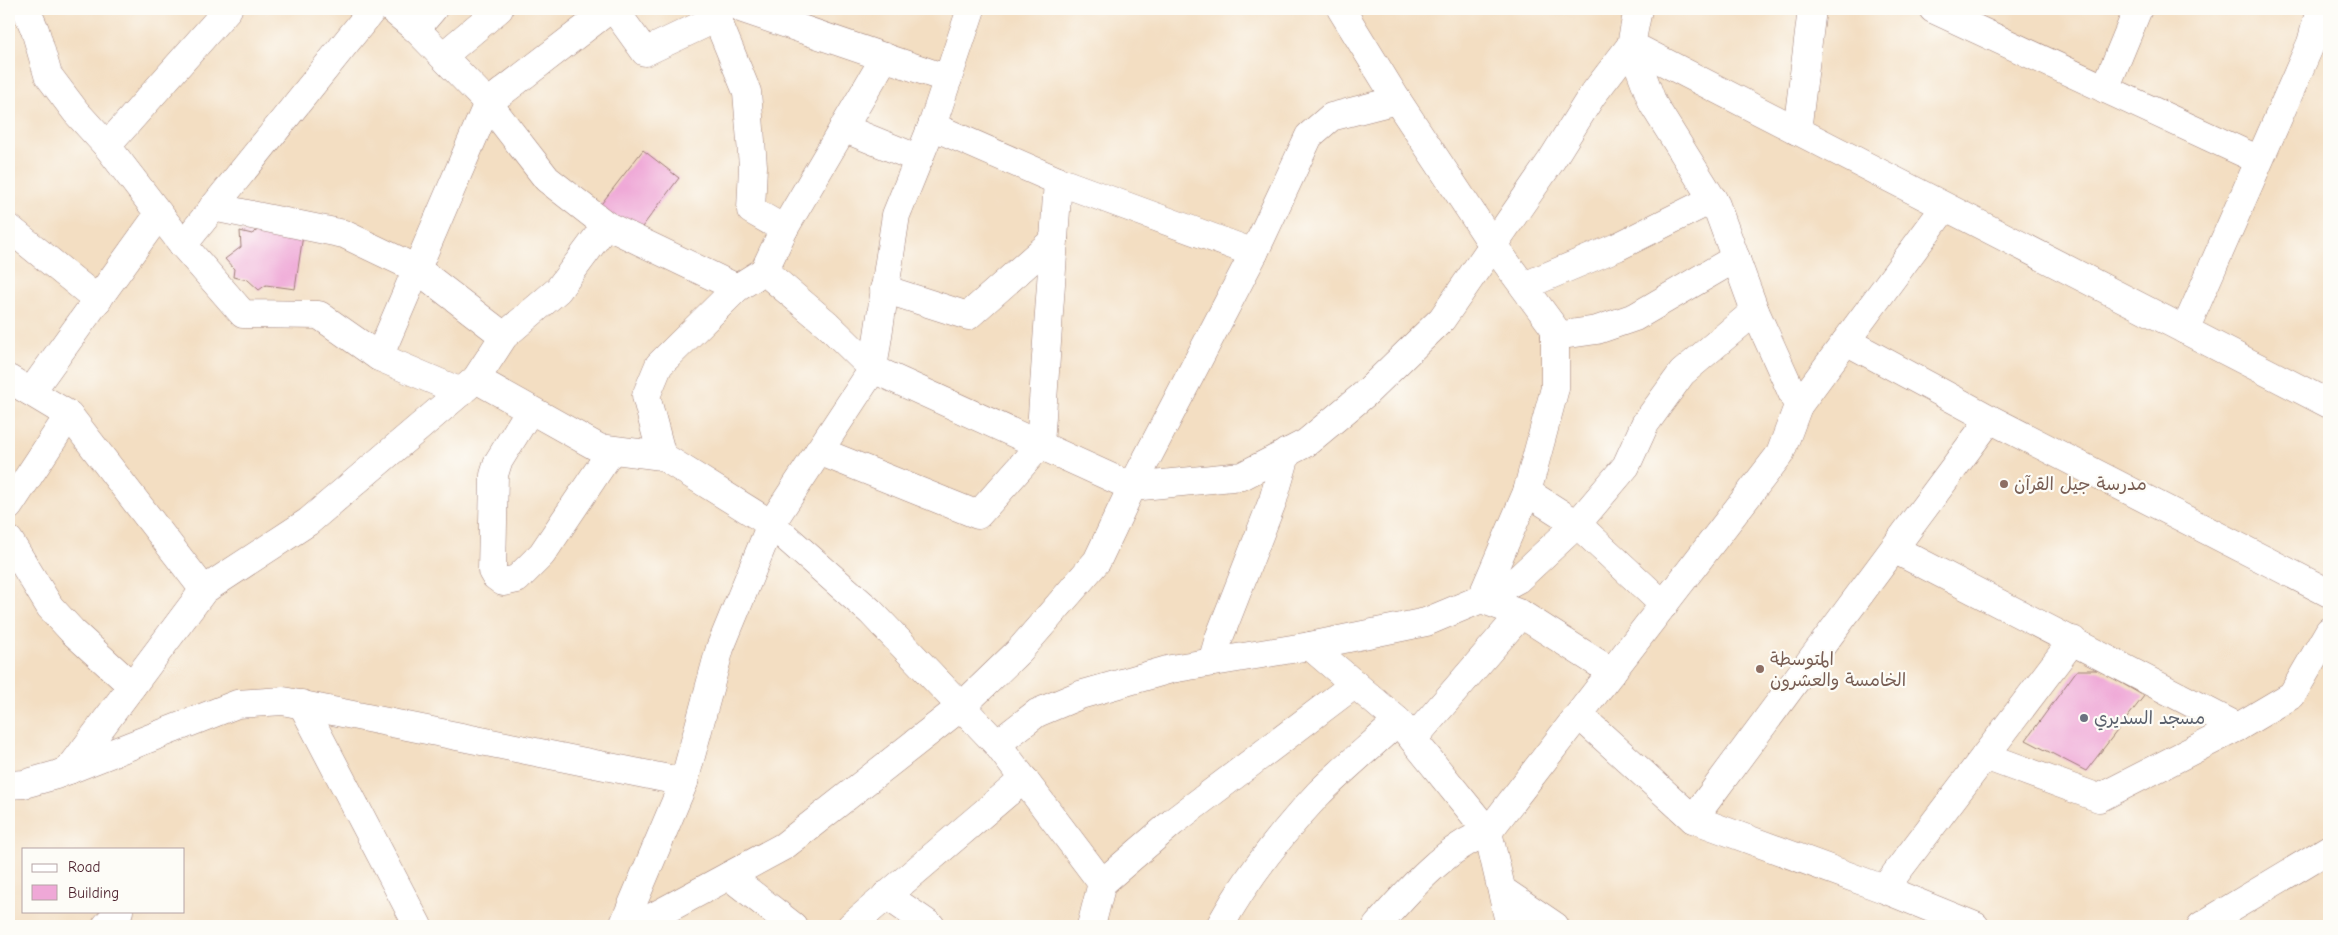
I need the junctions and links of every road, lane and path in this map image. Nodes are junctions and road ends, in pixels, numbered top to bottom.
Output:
1 (26, 9) edge
2 (228, 9) edge
3 (373, 9) edge
4 (392, 9) edge
5 (434, 9) edge
6 (499, 9) edge
7 (610, 9) edge
8 (614, 9) edge
9 (745, 9) edge
10 (972, 9) edge
11 (1341, 9) edge
12 (1638, 9) edge
13 (1812, 9) edge
14 (1933, 9) edge
15 (2138, 9) edge
16 (2320, 9) edge
17 (715, 13) edge
18 (416, 29) junction
19 (1631, 45) junction
20 (2320, 48) edge
21 (443, 56) junction
22 (885, 57) junction
23 (948, 78) junction
24 (2106, 89) junction
25 (1397, 100) junction
26 (488, 103) junction
27 (932, 126) junction
28 (843, 128) junction
29 (1797, 130) junction
30 (107, 146) junction
31 (919, 159) junction
32 (2259, 160) junction
33 (1058, 181) junction
34 (1713, 199) junction
35 (213, 207) junction
36 (1946, 207) junction
37 (159, 214) junction
38 (606, 225) junction
39 (9, 228) edge
40 (784, 229) junction
41 (1054, 240) junction
42 (182, 245) junction
43 (1493, 245) junction
44 (1254, 253) junction
45 (1736, 258) junction
46 (417, 269) junction
47 (764, 271) junction
48 (1524, 286) junction
49 (737, 288) junction
50 (884, 289) junction
51 (98, 300) junction
52 (1755, 311) junction
53 (2185, 330) junction
54 (504, 336) junction
55 (1555, 336) junction
56 (1846, 341) junction
57 (379, 357) junction
58 (873, 369) junction
59 (20, 386) edge
60 (468, 386) junction
61 (2329, 404) edge
62 (1798, 406) junction
63 (530, 410) junction
64 (68, 415) junction
65 (1990, 419) junction
66 (1040, 445) junction
67 (612, 450) junction
68 (819, 451) junction
69 (1287, 452) junction
70 (662, 456) junction
71 (1132, 487) junction
72 (1527, 492) junction
73 (9, 506) edge
74 (771, 524) junction
75 (1578, 524) junction
76 (9, 540) edge
77 (1894, 549) junction
78 (204, 590) junction
79 (2329, 593) edge
80 (1480, 599) junction
81 (1664, 605) junction
82 (1521, 614) junction
83 (2329, 631) edge
84 (2073, 640) junction
85 (1310, 646) junction
86 (1212, 662) junction
87 (1612, 672) junction
88 (1355, 684) junction
89 (132, 686) junction
90 (302, 704) junction
91 (962, 706) junction
92 (1579, 715) junction
93 (2238, 727) junction
94 (1405, 731) junction
95 (997, 744) junction
96 (1985, 756) junction
97 (69, 770) junction
98 (1024, 779) junction
99 (684, 782) junction
100 (9, 785) edge
101 (1693, 819) junction
102 (1488, 832) junction
103 (2329, 850) edge
104 (729, 876) junction
105 (1102, 883) junction
106 (1884, 889) junction
107 (1502, 890) junction
108 (886, 895) junction
109 (118, 912) edge
110 (1089, 925) edge
111 (106, 926) edge
112 (418, 926) edge
113 (623, 926) edge
114 (636, 926) edge
115 (792, 926) edge
116 (851, 926) edge
117 (931, 926) edge
118 (1220, 926) edge
119 (1377, 926) edge
120 (1510, 926) edge
121 (1555, 926) edge
122 (1976, 926) edge
123 (2201, 926) edge

1 - 30 street
2 - 30 street
3 - 35 street
4 - 18 street
5 - 18 street
6 - 21 street
7 - 26 street
8 - 17 street
9 - 22 street
10 - 23 street
11 - 25 street
12 - 19 street
13 - 29 street
14 - 24 street
15 - 24 street
16 - 20 street
17 - 40 street
18 - 21 street
19 - 29 street
19 - 34 street
19 - 43 street
20 - 32 street
21 - 26 street
22 - 23 street
22 - 28 street
23 - 27 street
24 - 32 street
25 - 43 street
25 - 44 street
26 - 38 street
26 - 46 street
27 - 31 street
27 - 33 street
28 - 31 street
28 - 40 street
29 - 36 street
30 - 37 street
31 - 50 street
32 - 53 street
33 - 41 street
33 - 44 street
34 - 45 street
34 - 48 street
35 - 42 street
35 - 46 street
36 - 53 street
36 - 56 street
37 - 42 street
37 - 51 street
38 - 49 street
38 - 54 street
39 - 51 street
40 - 47 street
41 - 50 street
41 - 66 street
42 - 57 street
43 - 48 street
43 - 69 street
44 - 71 street
45 - 52 street
45 - 55 street
46 - 54 street
46 - 57 street
47 - 49 street
47 - 58 street
48 - 55 street
49 - 70 street
50 - 58 street
51 - 59 street
52 - 62 street
52 - 75 street
53 - 61 street
54 - 60 street
55 - 72 street
56 - 62 street
56 - 65 street
57 - 60 street
58 - 66 street
58 - 68 street
59 - 64 street
60 - 63 street
60 - 78 street
62 - 81 street
63 - 67 street
63 - 67 street
64 - 73 street
64 - 78 street
65 - 77 street
65 - 79 street
66 - 68 street
66 - 71 street
67 - 70 street
68 - 74 street
69 - 71 street
69 - 86 street
70 - 74 street
71 - 91 street
72 - 75 street
72 - 80 street
74 - 91 street
74 - 99 street
75 - 80 street
75 - 81 street
76 - 89 street
77 - 84 street
77 - 101 street
78 - 89 street
80 - 82 street
80 - 85 street
81 - 87 street
82 - 87 street
82 - 94 street
83 - 93 street
84 - 93 street
84 - 96 street
85 - 86 street
85 - 88 street
86 - 95 street
87 - 92 street
88 - 94 street
88 - 105 street
89 - 97 street
90 - 97 street
90 - 99 street
90 - 112 street
91 - 95 street
91 - 104 street
92 - 101 street
92 - 102 street
93 - 96 street
94 - 102 street
94 - 118 street
95 - 98 street
96 - 106 street
97 - 100 street
98 - 105 street
98 - 108 street
99 - 113 street
101 - 106 street
102 - 107 street
102 - 119 street
103 - 123 street
104 - 114 street
104 - 115 street
105 - 110 street
106 - 122 street
107 - 120 street
107 - 121 street
108 - 116 street
108 - 117 street
109 - 111 street

